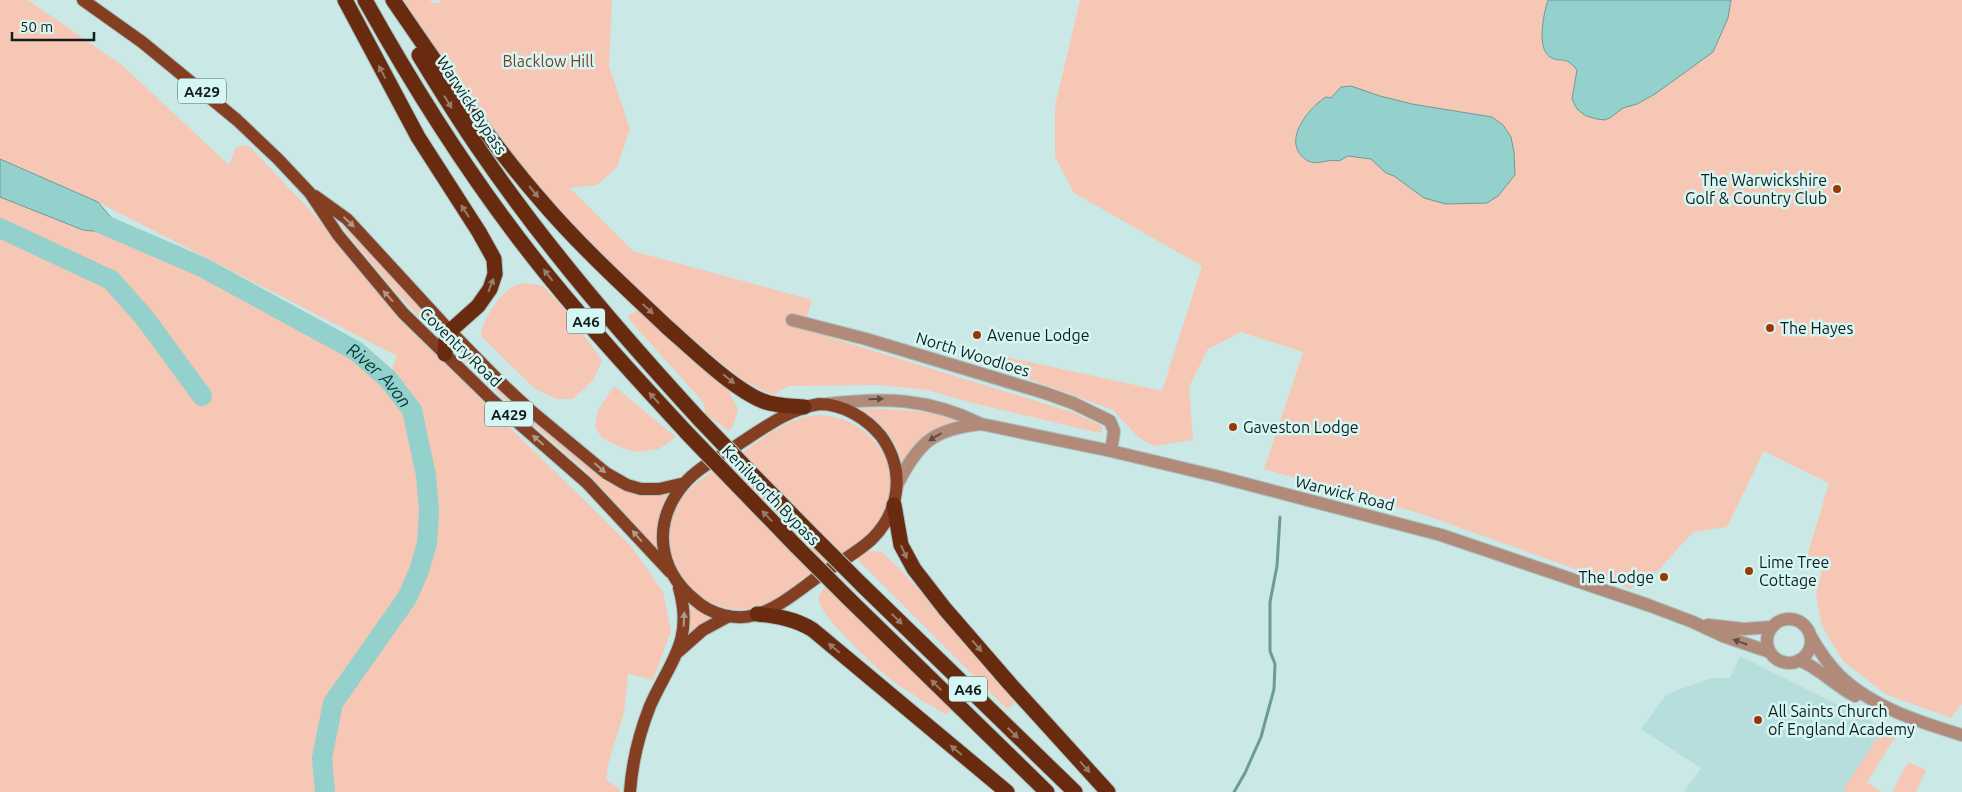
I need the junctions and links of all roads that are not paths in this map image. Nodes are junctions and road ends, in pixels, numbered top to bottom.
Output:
1 (83, 0) edge
2 (345, 0) edge
3 (365, 0) edge
4 (387, 0) edge
5 (393, 0) edge
6 (310, 193) junction
7 (534, 225) joint
8 (792, 320) dead end
9 (450, 332) junction
10 (445, 354) junction
11 (827, 404) junction
12 (804, 407) junction
13 (981, 424) junction
14 (1111, 451) junction
15 (684, 483) junction
16 (897, 484) junction
17 (894, 505) junction
18 (670, 572) junction
19 (679, 585) junction
20 (757, 614) junction
21 (728, 616) junction
22 (1693, 622) junction
23 (1772, 627) junction
24 (1810, 635) junction
25 (677, 652) junction
26 (1770, 652) junction
27 (1799, 660) junction
28 (1877, 702) junction
29 (1962, 735) edge
30 (630, 792) edge
31 (1006, 792) edge
32 (1046, 792) edge
33 (1075, 792) edge
34 (1108, 792) edge

1 - 6 main road, Coventry Road / A429
9 -> 2 highway
32 -> 3 highway, Kenilworth Bypass / A46, bridge
4 -> 7 highway, Warwick Bypass / A46
5 -> 12 highway
6 -> 9 main road, Coventry Road / A429
10 -> 6 main road, Coventry Road / A429
7 -> 33 highway, Kenilworth Bypass / A46, bridge
8 - 14 street, North Woodloes
9 - 10 highway
9 -> 15 main road, Coventry Road / A429
18 -> 10 main road, Coventry Road / A429
11 - 12 main road
11 -> 13 street, Warwick Road
11 - 16 main road
12 - 15 main road
13 - 14 street, Warwick Road
13 -> 16 street, Warwick Road
14 - 22 street, Warwick Road
15 - 18 main road
16 - 17 main road
17 - 20 main road
17 -> 34 highway
18 - 19 main road
19 - 21 main road
25 -> 19 main road
20 - 21 main road
31 -> 20 highway
21 - 25 main road
22 - 23 street, Warwick Road
26 -> 22 street, Warwick Road
23 - 24 street
23 - 26 street
24 - 27 street
24 - 28 street
25 - 30 main road
26 - 27 street
27 - 28 street
28 - 29 street

